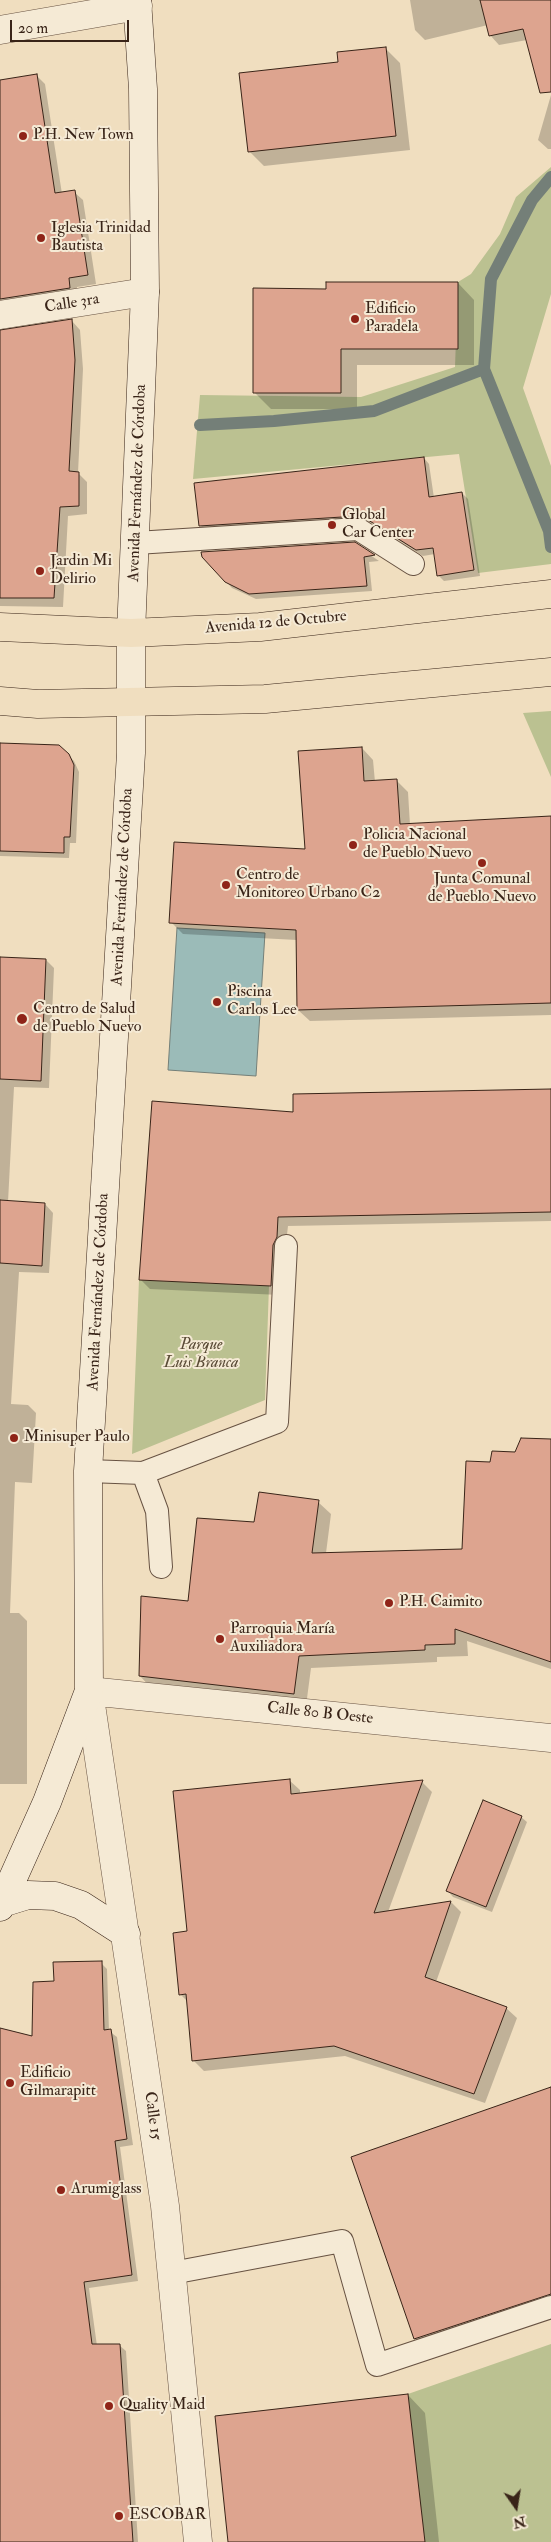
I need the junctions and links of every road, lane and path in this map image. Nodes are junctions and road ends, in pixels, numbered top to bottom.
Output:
1 (137, 3) edge
2 (0, 30) edge
3 (145, 292) junction
4 (0, 315) edge
5 (136, 543) junction
6 (413, 564) dead end
7 (551, 594) edge
8 (0, 627) edge
9 (131, 633) junction
10 (551, 672) edge
11 (132, 700) junction
12 (0, 701) edge
13 (286, 1246) dead end
14 (88, 1471) junction
15 (143, 1473) junction
16 (161, 1567) dead end
17 (89, 1691) junction
18 (551, 1738) edge
19 (1, 1905) edge
20 (126, 1934) junction
21 (172, 2273) junction
22 (551, 2306) edge
23 (198, 2542) edge

1 - 2 main road
1 - 3 main road, Avenida Fernández de Córdoba
3 - 4 main road, Calle 3ra
3 - 5 main road, Avenida Fernández de Córdoba
5 - 6 lane
5 - 9 main road, Avenida Fernández de Córdoba
7 - 9 main road, Avenida 12 de Octubre
8 - 9 main road, Avenida 12 de Octubre
9 - 11 main road, Avenida Fernández de Córdoba
10 - 11 main road
11 - 12 main road
11 - 14 main road, Avenida Fernández de Córdoba
13 - 15 lane
14 - 15 lane
14 - 17 main road, Avenida Fernández de Córdoba
15 - 16 lane
17 - 18 main road, Calle 80 B Oeste
17 - 19 main road, Avenida Fernández de Córdoba
17 - 20 main road, Calle 15
19 - 20 main road
20 - 21 main road, Calle 15
21 - 22 lane
21 - 23 main road, Calle 15

